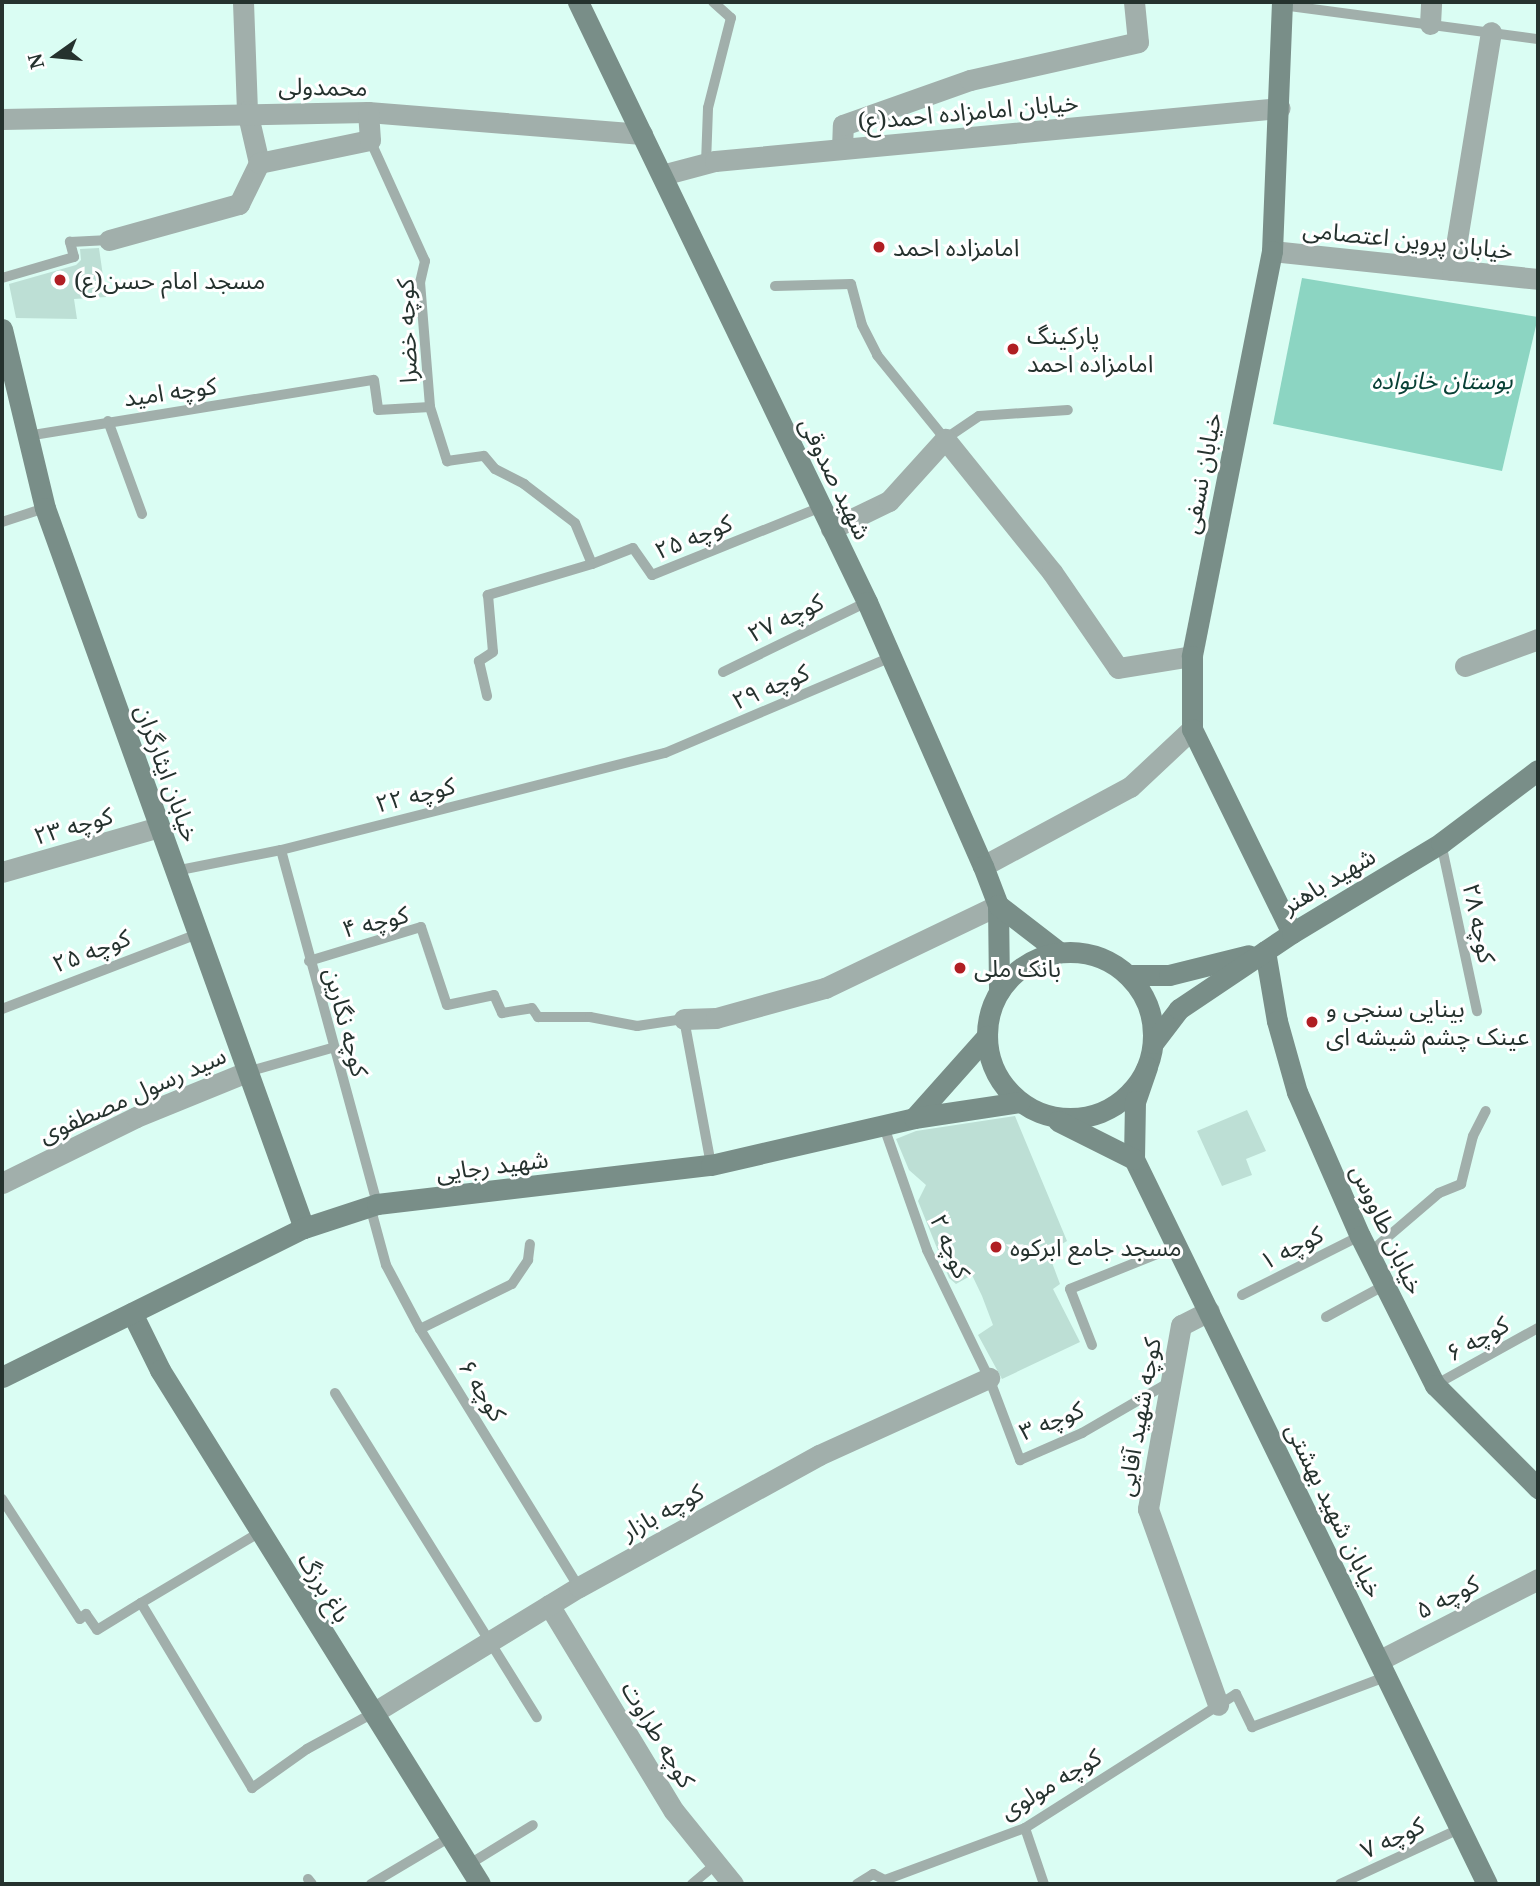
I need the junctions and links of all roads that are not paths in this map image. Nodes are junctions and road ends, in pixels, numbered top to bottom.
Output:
1 (243, 2) edge
2 (578, 2) edge
3 (713, 2) edge
4 (1134, 2) edge
5 (1431, 2) edge
6 (1282, 3) edge
7 (1430, 24) junction
8 (1491, 32) junction
9 (1538, 39) edge
10 (1280, 108) junction
11 (247, 111) junction
12 (368, 112) junction
13 (2, 119) edge
14 (642, 134) junction
15 (370, 140) junction
16 (842, 149) junction
17 (259, 163) junction
18 (706, 163) junction
19 (662, 175) junction
20 (109, 240) joint
21 (1272, 251) junction
22 (1452, 270) junction
23 (2, 278) edge
24 (1538, 279) edge
25 (775, 286) dead end
26 (2, 329) edge
27 (430, 407) junction
28 (1068, 410) dead end
29 (108, 421) junction
30 (27, 436) junction
31 (945, 439) junction
32 (821, 507) junction
33 (45, 508) junction
34 (142, 514) dead end
35 (2, 522) edge
36 (831, 529) junction
37 (592, 564) junction
38 (867, 602) junction
39 (1538, 639) edge
40 (1192, 656) junction
41 (891, 657) junction
42 (1465, 666) dead end
43 (723, 671) dead end
44 (487, 696) dead end
45 (1192, 729) junction
46 (665, 753) joint
47 (1538, 770) edge
48 (159, 827) junction
49 (1441, 843) junction
50 (281, 850) junction
51 (983, 866) junction
52 (175, 871) junction
53 (2, 872) edge
54 (998, 905) junction
55 (1292, 933) junction
56 (197, 934) junction
57 (1265, 951) junction
58 (1059, 952) junction
59 (309, 961) junction
60 (1128, 975) junction
61 (999, 992) junction
62 (2, 1009) edge
63 (1477, 1011) dead end
64 (684, 1019) junction
65 (987, 1036) junction
66 (1153, 1043) junction
67 (332, 1048) junction
68 (1147, 1068) junction
69 (247, 1072) junction
70 (1020, 1102) junction
71 (1486, 1111) dead end
72 (1044, 1114) junction
73 (914, 1118) junction
74 (884, 1127) junction
75 (1134, 1159) junction
76 (711, 1165) junction
77 (2, 1183) edge
78 (374, 1205) junction
79 (304, 1228) junction
80 (530, 1244) dead end
81 (1364, 1245) junction
82 (1177, 1246) junction
83 (1385, 1285) junction
84 (1242, 1295) dead end
85 (1209, 1311) junction
86 (132, 1313) junction
87 (1326, 1317) dead end
88 (1538, 1328) edge
89 (420, 1329) junction
90 (1092, 1345) dead end
91 (2, 1377) edge
92 (989, 1378) junction
93 (1171, 1381) junction
94 (1435, 1385) junction
95 (335, 1393) dead end
96 (1538, 1488) edge
97 (2, 1499) edge
98 (260, 1532) junction
99 (1538, 1579) edge
100 (579, 1587) junction
101 (141, 1603) junction
102 (549, 1605) junction
103 (490, 1642) junction
104 (1384, 1668) junction
105 (1218, 1705) junction
106 (373, 1713) junction
107 (537, 1717) dead end
108 (533, 1825) dead end
109 (1025, 1828) junction
110 (1462, 1828) junction
111 (450, 1837) junction
112 (716, 1864) junction
113 (468, 1865) junction
114 (371, 1884) edge
115 (480, 1884) edge
116 (692, 1884) edge
117 (733, 1884) edge
118 (857, 1884) edge
119 (1044, 1884) edge
120 (1340, 1884) edge
121 (1487, 1884) edge

1 - 11 street
2 - 14 street, شهید صدوقی
3 - 18 lane
4 - 16 street
5 - 7 street
6 - 7 lane
6 - 10 street, خیابان نسفی
7 - 8 lane
8 - 9 lane
8 - 22 street
10 - 16 street, خیابان امامزاده احمد(ع)
10 - 21 street, خیابان نسفی
11 - 12 street, محمدولی
11 - 13 street, محمدولی
11 - 17 street
12 - 14 street, محمدولی
12 - 15 street
14 - 19 street, شهید صدوقی
15 - 17 street
15 - 27 lane, کوچه خضرا
16 - 18 street, خیابان امامزاده احمد(ع)
17 - 20 street
18 - 19 street, خیابان امامزاده احمد(ع)
19 - 32 street, شهید صدوقی
20 - 23 lane
21 - 22 street, خیابان پروین اعتصامی
21 - 40 street, خیابان نسفی
22 - 24 street, خیابان پروین اعتصامی
25 - 31 lane
26 - 30 street, خیابان ایثارگران
27 - 29 lane, کوچه امید
27 - 37 lane, کوچه خضرا
28 - 31 lane
29 - 30 lane, کوچه امید
29 - 34 lane
30 - 33 street, خیابان ایثارگران
31 - 36 street
31 - 40 street
32 - 36 street, شهید صدوقی
32 - 37 lane, کوچه ۲۵
33 - 35 lane
33 - 48 street, خیابان ایثارگران
36 - 38 street, شهید صدوقی
37 - 44 lane
38 - 41 street, شهید صدوقی
38 - 43 lane, کوچه ۲۷
39 - 42 street
40 - 45 street, خیابان نسفی
41 - 46 lane, کوچه ۲۹
41 - 51 street, شهید صدوقی
45 - 51 street
45 - 55 street, خیابان نسفی
46 - 50 lane, کوچه ۲۲
47 - 49 street, شهید باهنر
48 - 52 street, خیابان ایثارگران
48 - 53 street, کوچه ۲۳
49 - 55 street, شهید باهنر
49 - 63 lane, کوچه ۲۸
50 - 52 lane, کوچه ۲۲
50 - 59 lane, کوچه نگارین
51 - 54 street, شهید صدوقی
52 - 56 street, خیابان ایثارگران
54 - 58 street
54 - 61 street, شهید صدوقی
54 - 64 street
55 - 57 street, شهید باهنر
56 - 62 lane, کوچه ۲۵
56 - 69 street, خیابان ایثارگران
57 - 60 street
57 - 66 street, شهید باهنر
57 - 81 street, خیابان طاووس
58 - 60 street
58 - 61 street
59 - 64 lane, کوچه ۴
59 - 67 lane, کوچه نگارین
60 - 66 street
61 - 65 street
64 - 76 lane
65 - 70 street
65 - 73 street
66 - 68 street
67 - 69 lane
67 - 78 lane, کوچه نگارین
68 - 72 street
68 - 75 street
69 - 77 street, سید رسول مصطفوی
69 - 79 street, خیابان ایثارگران
70 - 72 street
70 - 73 street, شهید رجایی
71 - 81 lane
72 - 75 street
73 - 74 street, شهید رجایی
74 - 76 street, شهید رجایی
74 - 92 lane, کوچه ۲
75 - 82 street, خیابان شهید بهشتی
76 - 78 street, شهید رجایی
78 - 79 street, شهید رجایی
78 - 89 lane, کوچه ۶
79 - 86 street, شهید رجایی
80 - 89 lane
81 - 83 street, خیابان طاووس
81 - 84 lane, کوچه ۱
82 - 85 street, خیابان شهید بهشتی
82 - 90 lane
83 - 87 lane
83 - 94 street, خیابان طاووس
85 - 93 street, کوچه شهید آقایی
85 - 104 street, خیابان شهید بهشتی
86 - 91 street, شهید رجایی
86 - 98 street, باغ برزگ
88 - 94 lane, کوچه ۶
89 - 100 lane, کوچه ۶
92 - 93 lane, کوچه ۳
92 - 100 street, کوچه بازار
93 - 105 street, کوچه شهید آقایی
94 - 96 street, خیابان طاووس
95 - 103 lane
97 - 101 lane
98 - 101 lane
98 - 106 street, باغ برزگ
99 - 104 street, کوچه ۵
100 - 102 street, کوچه بازار
101 - 106 lane
102 - 103 street, کوچه بازار
102 - 112 street, کوچه طراوت
103 - 106 street, کوچه بازار
103 - 107 lane
104 - 105 lane
104 - 110 street, خیابان شهید بهشتی
105 - 109 lane, کوچه مولوی
106 - 111 street, باغ برزگ
108 - 113 lane
109 - 118 lane, کوچه مولوی
109 - 119 lane
110 - 120 lane, کوچه ۷
110 - 121 street, خیابان شهید بهشتی
111 - 113 street, باغ برزگ
111 - 114 lane
112 - 116 lane
112 - 117 street, کوچه طراوت
113 - 115 street, باغ برزگ

